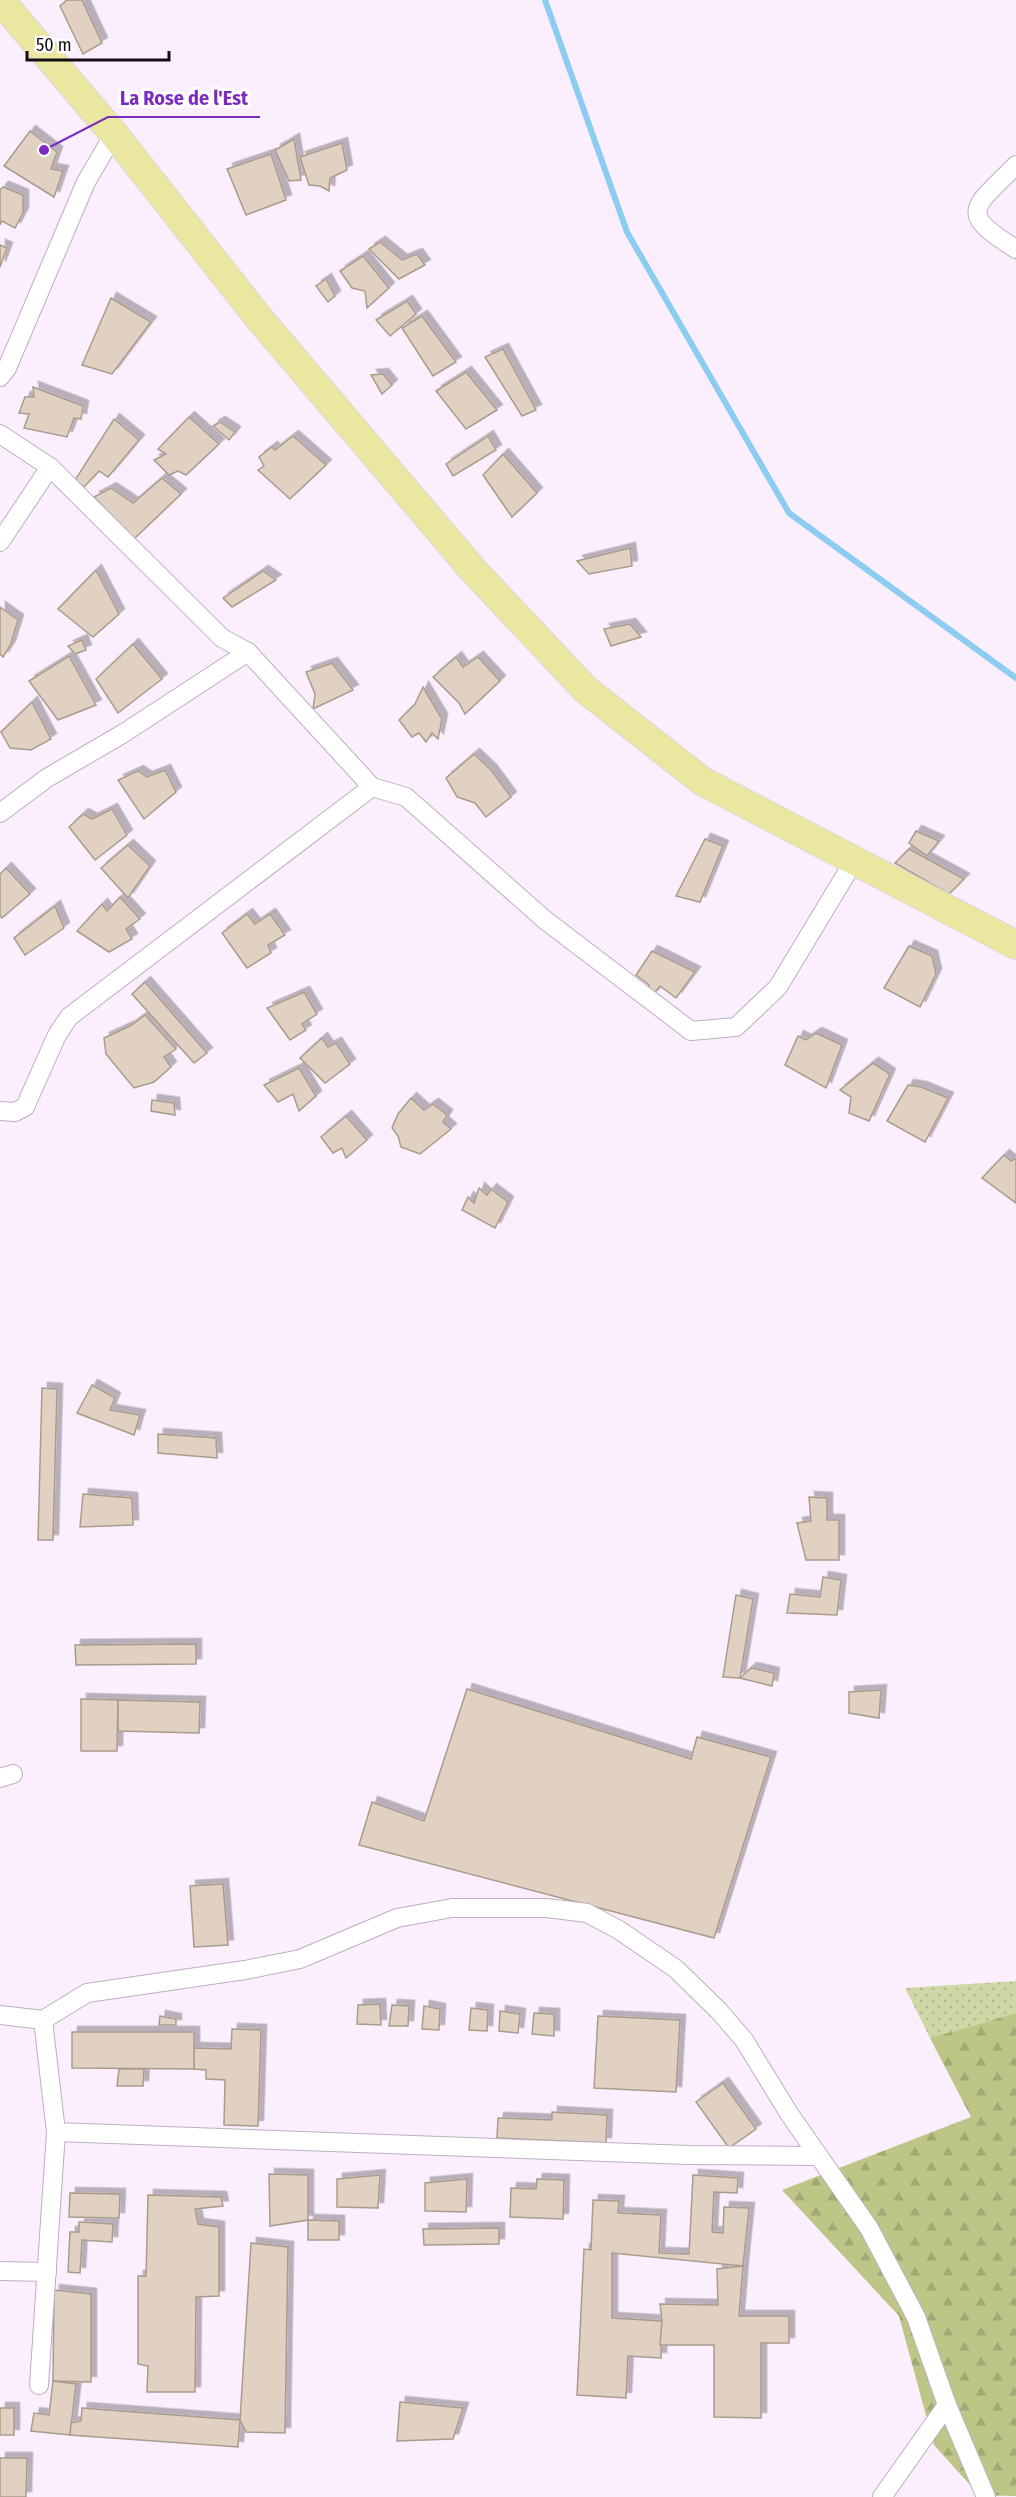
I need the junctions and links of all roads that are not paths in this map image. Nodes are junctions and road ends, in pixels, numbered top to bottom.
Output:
1 (0, 0) edge
2 (114, 134) junction
3 (1016, 165) edge
4 (1016, 249) edge
5 (0, 377) edge
6 (0, 434) edge
7 (50, 467) junction
8 (0, 543) edge
9 (248, 652) junction
10 (372, 787) junction
11 (0, 813) edge
12 (854, 861) junction
13 (1016, 945) edge
14 (0, 1111) edge
15 (0, 2015) edge
16 (43, 2020) junction
17 (56, 2132) junction
18 (817, 2156) junction
19 (0, 2271) edge
20 (46, 2272) junction
21 (39, 2385) dead end
22 (946, 2405) junction
23 (882, 2497) edge
24 (986, 2497) edge

1 - 2 main road
2 - 5 street
2 - 12 main road
3 - 4 street
6 - 7 street
7 - 8 street
7 - 9 street
9 - 10 street
9 - 11 street
10 - 12 street
10 - 14 street
12 - 13 main road
15 - 16 street
16 - 17 street
16 - 18 street
17 - 18 street
17 - 20 street
18 - 22 street
19 - 20 street
20 - 21 street
22 - 23 street
22 - 24 street

